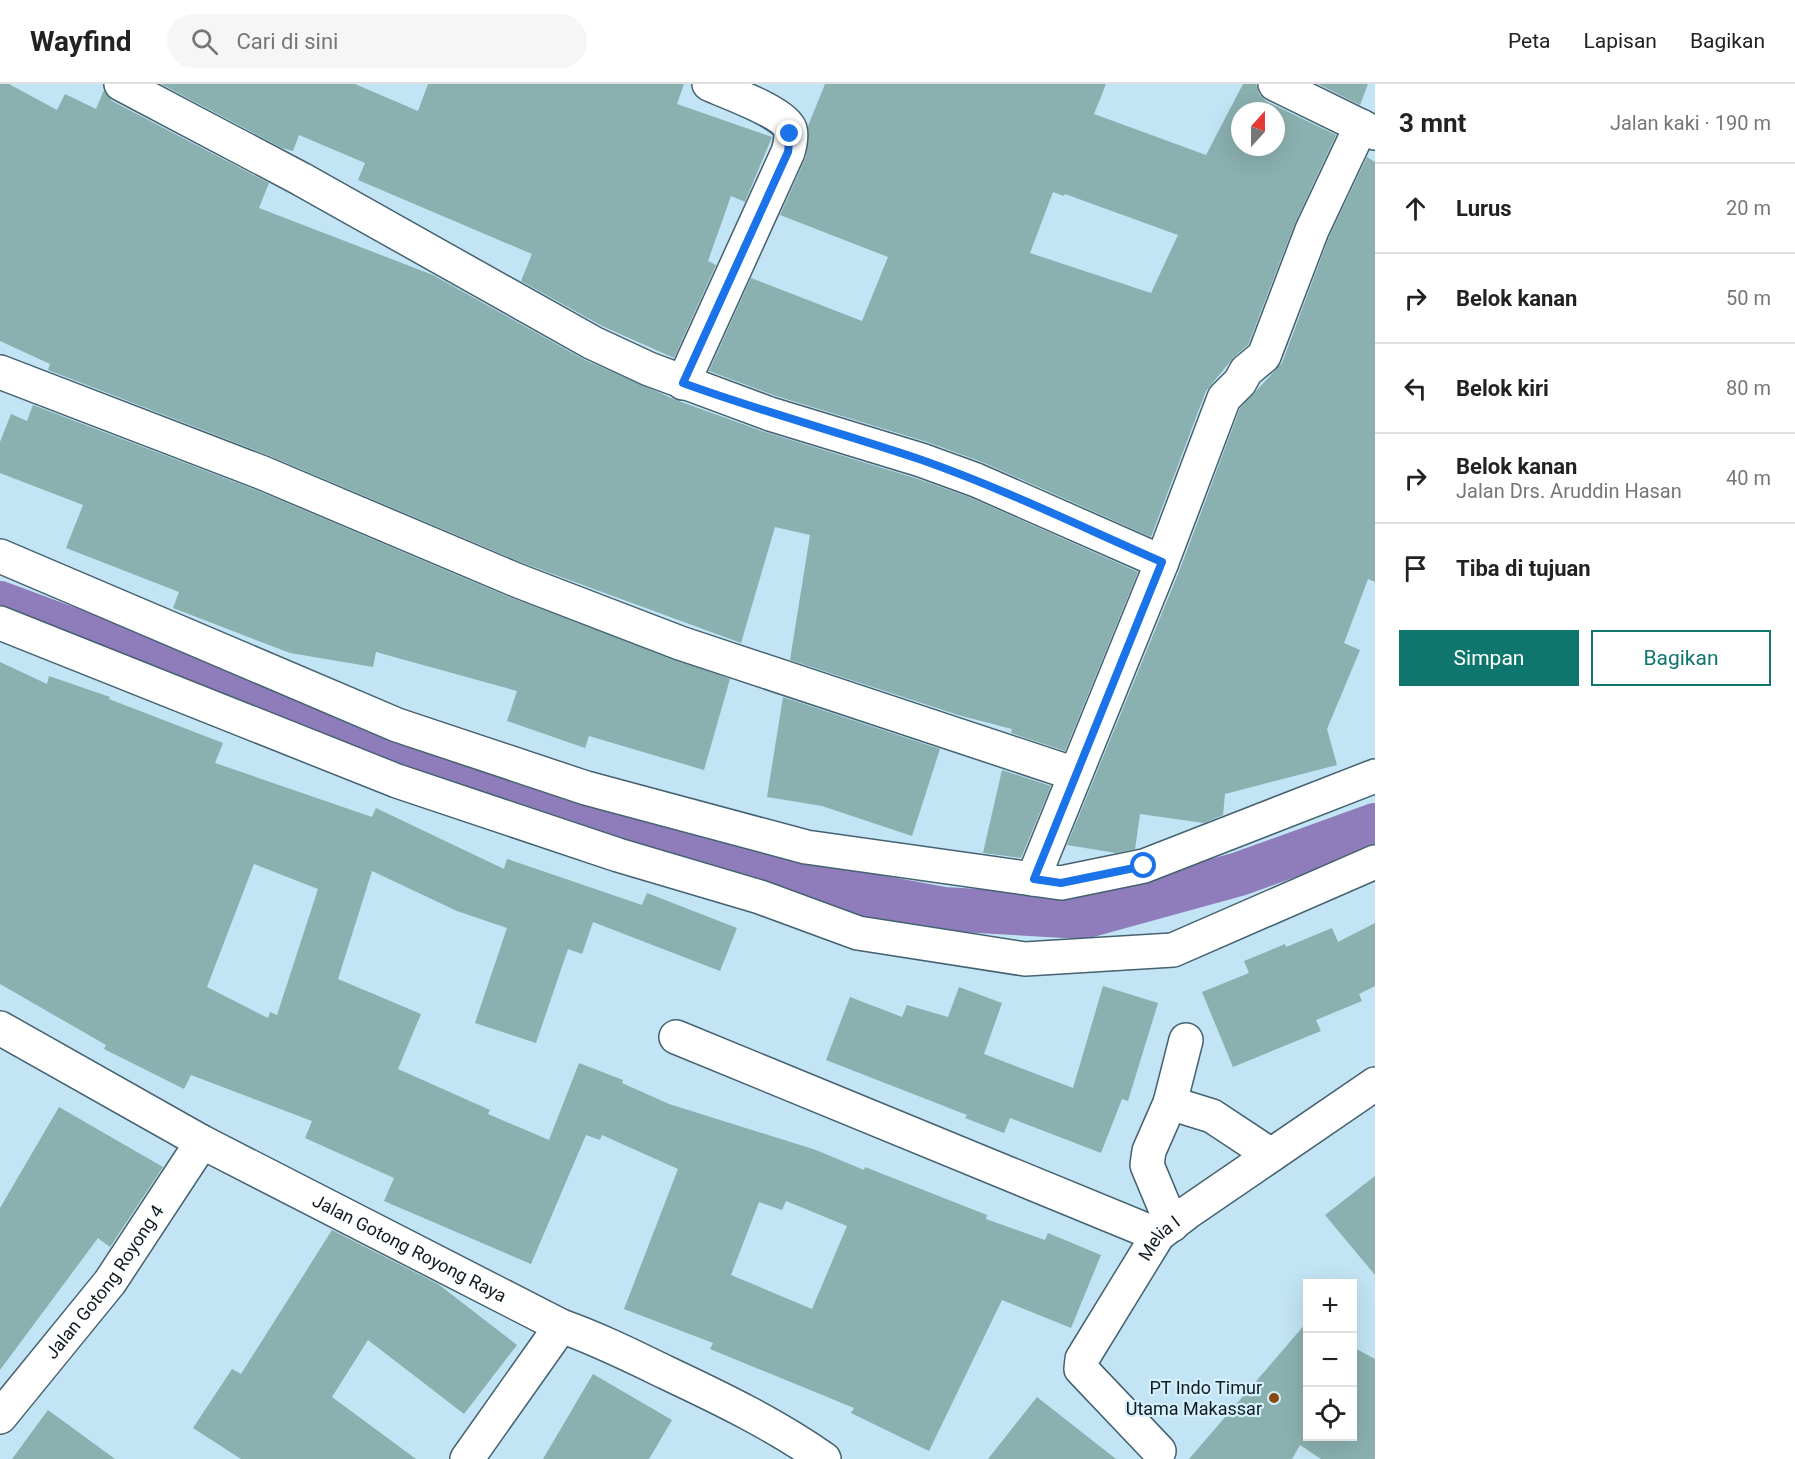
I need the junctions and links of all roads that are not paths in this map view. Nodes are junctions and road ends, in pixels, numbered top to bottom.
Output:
1 (121, 84) edge
2 (709, 84) edge
3 (1275, 84) edge
4 (741, 91) edge
5 (1368, 130) edge
6 (0, 372) edge
7 (683, 383) junction
8 (0, 556) edge
9 (1162, 562) junction
10 (0, 623) edge
11 (1371, 769) edge
12 (1075, 774) junction
13 (1375, 862) edge
14 (1034, 879) junction
15 (0, 1028) edge
16 (676, 1037) dead end
17 (1186, 1040) dead end
18 (1375, 1084) edge
19 (1170, 1103) junction
20 (202, 1142) junction
21 (1271, 1155) junction
22 (1165, 1230) junction
23 (561, 1326) junction
24 (0, 1417) edge
25 (1159, 1451) dead end
26 (467, 1459) edge
27 (824, 1459) edge

1 - 7 street
2 - 4 street
3 - 5 street
4 - 7 street
5 - 9 street
6 - 12 street
7 - 9 street
8 - 14 street
9 - 12 street
10 - 13 street
11 - 14 street
12 - 14 street
15 - 20 street, Jalan Gotong Royong Raya
16 - 22 street
17 - 19 street
18 - 21 street, Melia I
19 - 21 street
19 - 22 street
20 - 23 street, Jalan Gotong Royong Raya
20 - 24 street, Jalan Gotong Royong 4
21 - 22 street, Melia I
22 - 25 street, Melia I
23 - 26 street
23 - 27 street, Jalan Gotong Royong Raya

